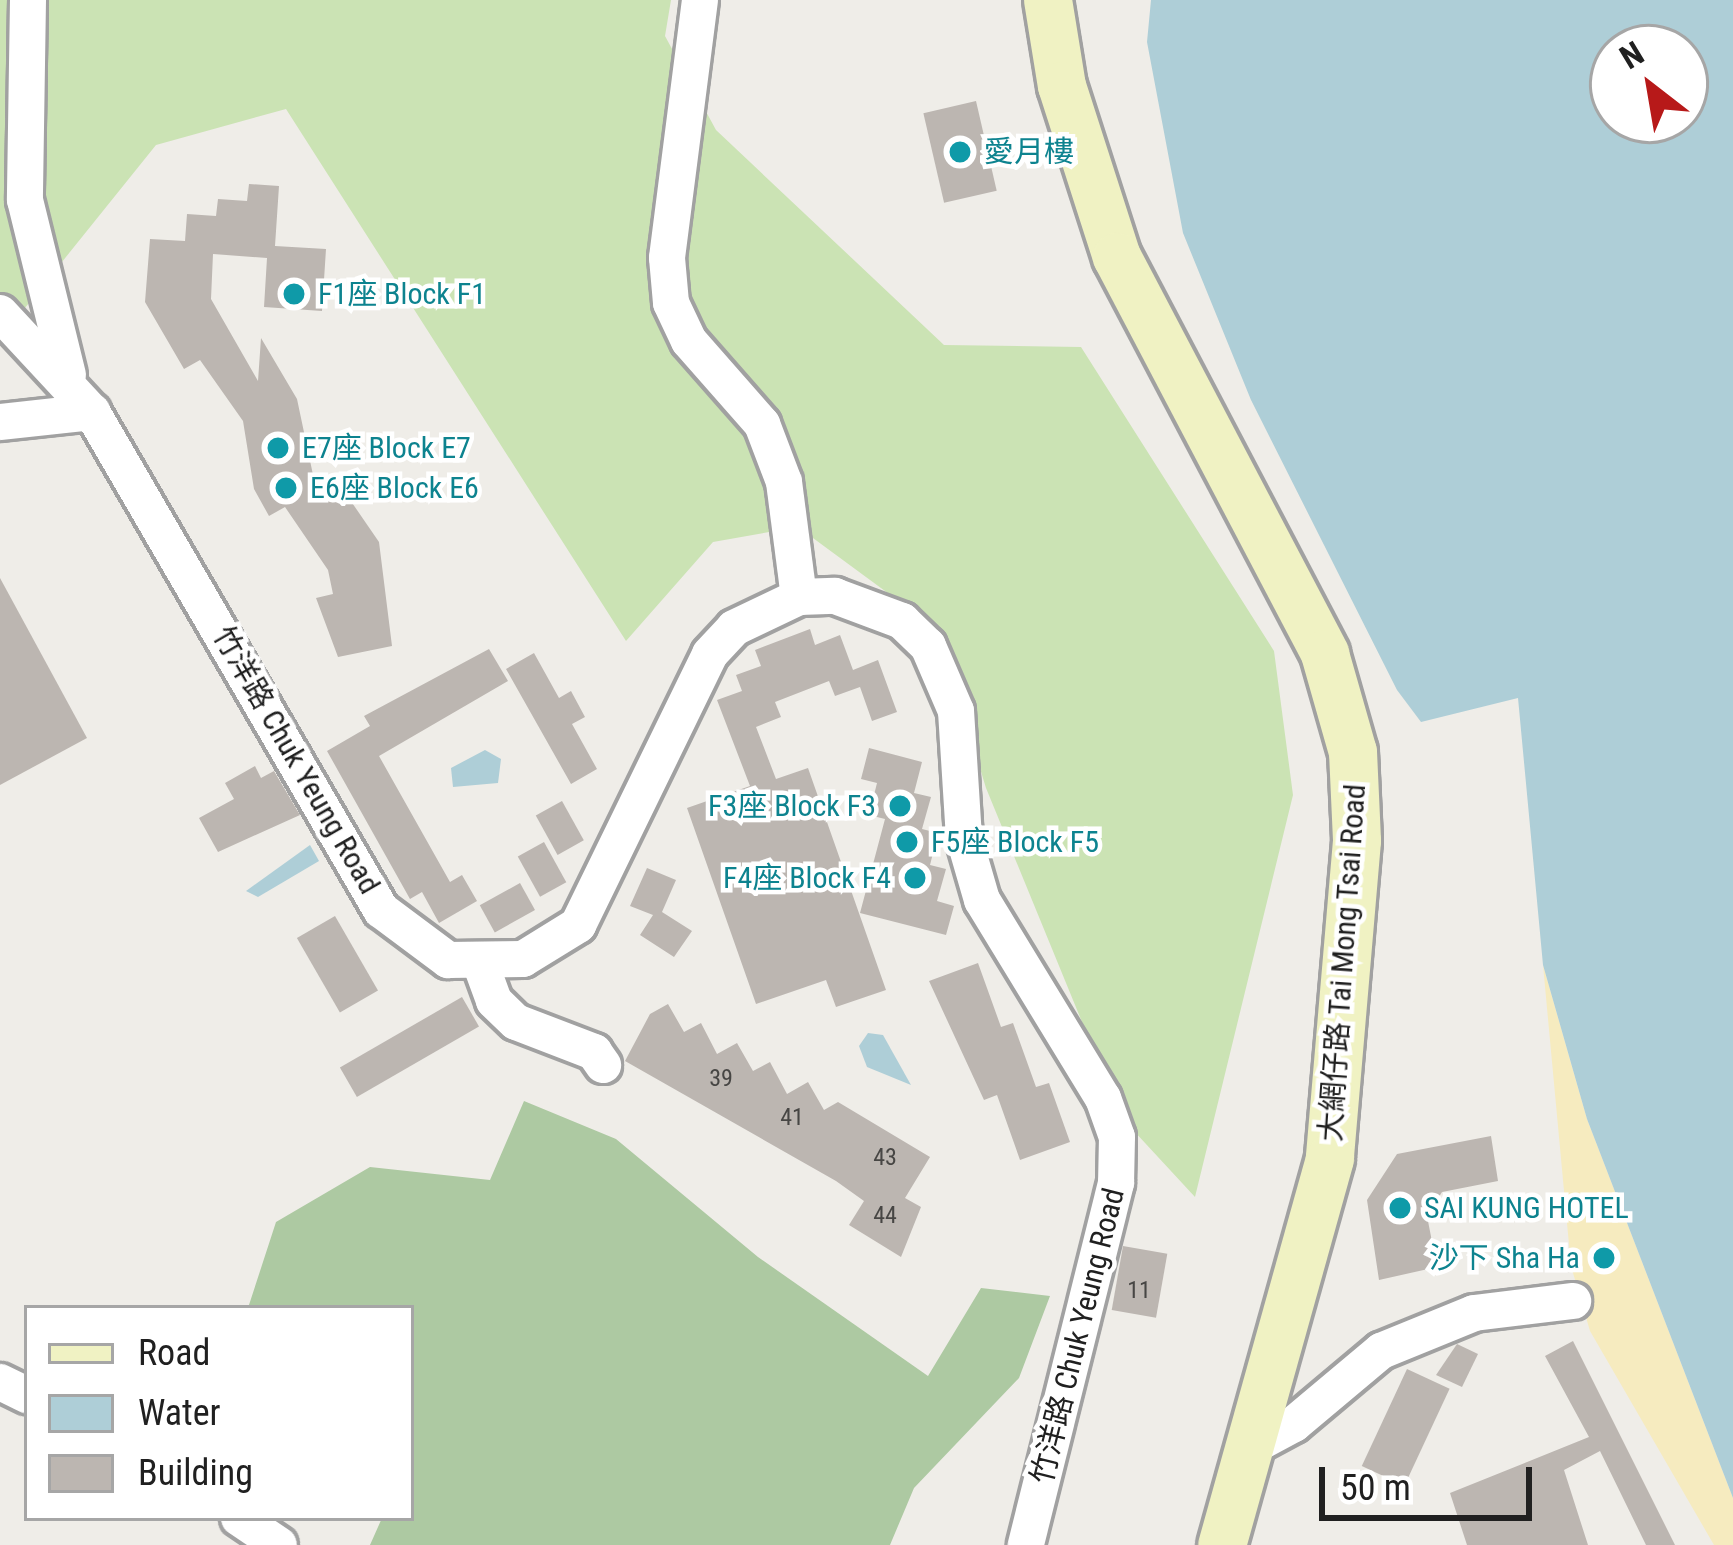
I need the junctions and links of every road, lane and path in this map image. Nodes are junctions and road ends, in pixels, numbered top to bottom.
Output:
1 (28, 0) edge
2 (700, 0) edge
3 (1048, 0) edge
4 (0, 313) edge
5 (68, 376) junction
6 (92, 412) junction
7 (0, 422) edge
8 (799, 598) junction
9 (481, 965) junction
10 (603, 1065) dead end
11 (1573, 1301) dead end
12 (1250, 1447) junction
13 (243, 1521) edge
14 (279, 1545) edge
15 (1026, 1545) edge
16 (1222, 1545) edge

1 - 5 street
2 - 8 street
3 - 12 main road, 大網仔路 Tai Mong Tsai Road
4 - 5 street, 竹洋路 Chuk Yeung Road
5 - 6 street, 竹洋路 Chuk Yeung Road
6 - 7 street
6 - 9 street, 竹洋路 Chuk Yeung Road
8 - 9 street, 竹洋路 Chuk Yeung Road
8 - 15 street, 竹洋路 Chuk Yeung Road
9 - 10 street
11 - 12 street
12 - 16 main road, 大網仔路 Tai Mong Tsai Road
13 - 14 street

